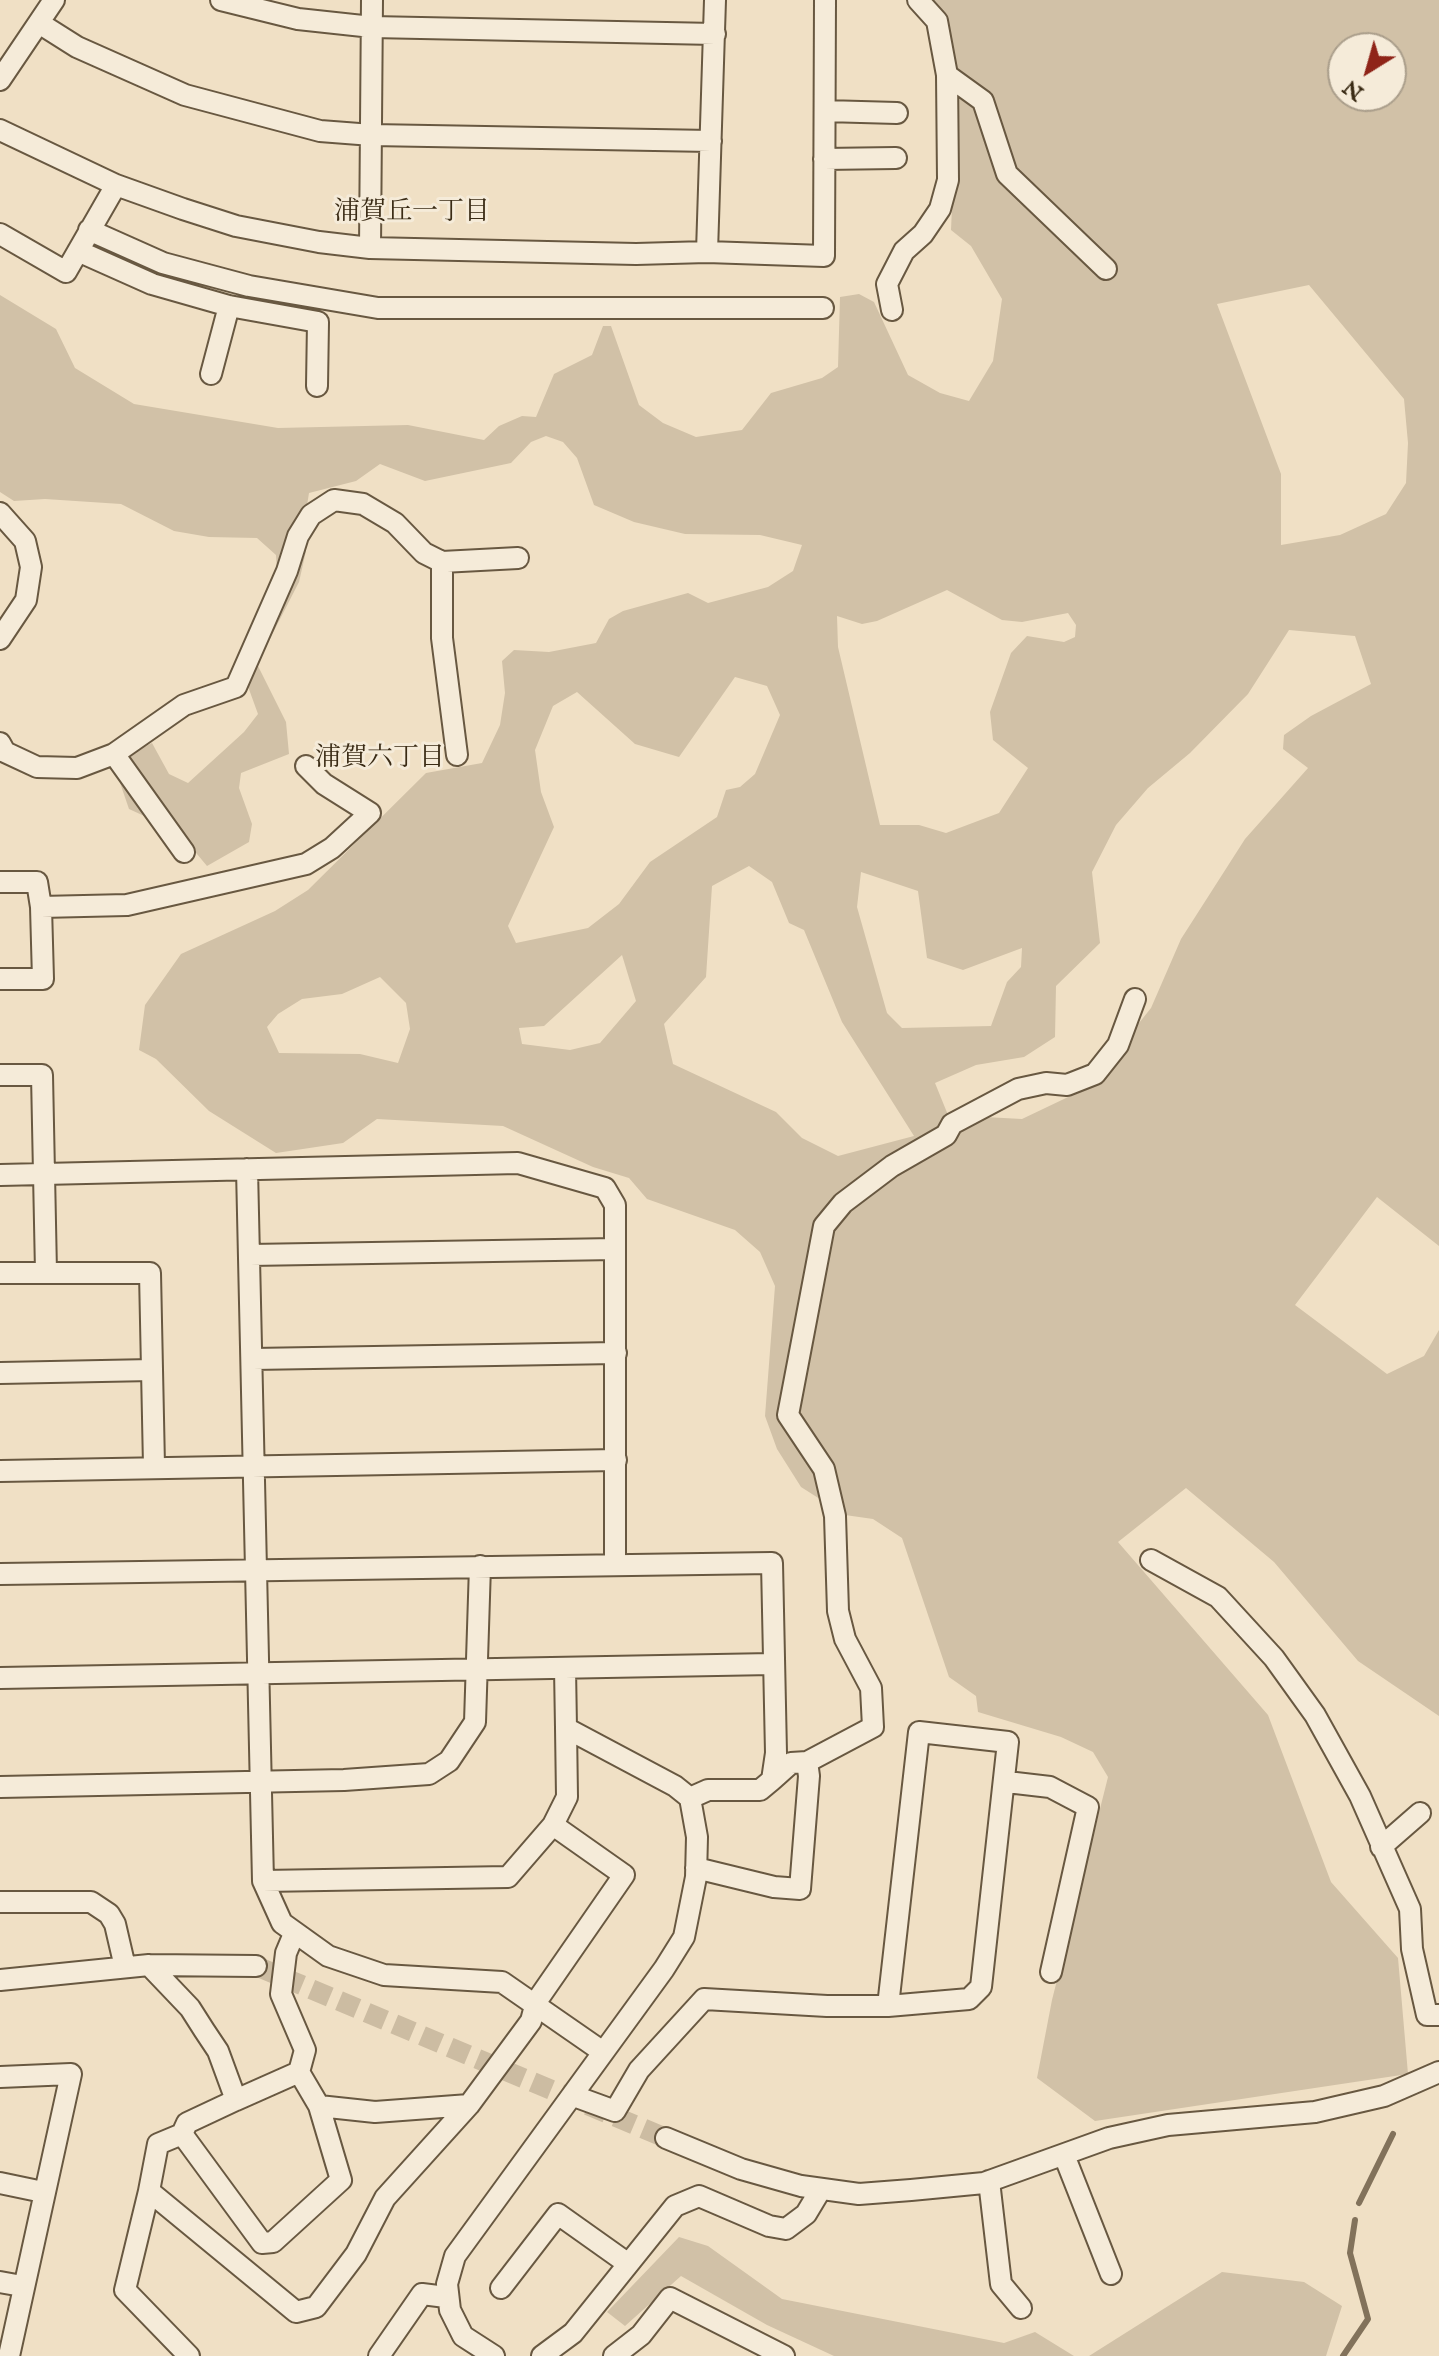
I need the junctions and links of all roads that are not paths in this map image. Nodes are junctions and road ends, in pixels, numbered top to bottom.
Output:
1 (54, 0) edge
2 (221, 0) edge
3 (372, 0) edge
4 (715, 0) edge
5 (825, 0) edge
6 (918, 0) edge
7 (39, 23) junction
8 (372, 27) junction
9 (715, 34) junction
10 (947, 75) junction
11 (0, 80) edge
12 (825, 111) junction
13 (897, 113) dead end
14 (0, 130) edge
15 (372, 135) junction
16 (711, 141) junction
17 (896, 158) dead end
18 (824, 159) junction
19 (116, 185) junction
20 (89, 230) junction
21 (0, 234) edge
22 (370, 248) junction
23 (78, 251) junction
24 (707, 252) junction
25 (1106, 269) dead end
26 (229, 306) junction
27 (823, 308) dead end
28 (892, 310) dead end
29 (211, 374) dead end
30 (317, 386) dead end
31 (0, 513) edge
32 (518, 558) dead end
33 (442, 562) junction
34 (0, 639) edge
35 (3, 748) edge
36 (114, 754) junction
37 (457, 755) dead end
38 (306, 766) dead end
39 (184, 852) dead end
40 (0, 882) edge
41 (41, 907) junction
42 (0, 979) edge
43 (1135, 999) dead end
44 (0, 1075) edge
45 (247, 1169) junction
46 (43, 1174) junction
47 (0, 1175) edge
48 (615, 1249) junction
49 (250, 1255) junction
50 (46, 1272) junction
51 (0, 1273) edge
52 (616, 1353) junction
53 (253, 1359) junction
54 (152, 1370) junction
55 (0, 1373) edge
56 (616, 1460) junction
57 (253, 1465) junction
58 (154, 1466) junction
59 (0, 1471) edge
60 (1151, 1560) dead end
61 (615, 1564) junction
62 (480, 1566) junction
63 (255, 1569) junction
64 (0, 1574) edge
65 (772, 1664) junction
66 (478, 1667) junction
67 (565, 1668) junction
68 (258, 1673) junction
69 (0, 1678) edge
70 (566, 1728) junction
71 (807, 1762) junction
72 (772, 1780) junction
73 (261, 1782) junction
74 (1007, 1782) junction
75 (0, 1787) edge
76 (690, 1798) junction
77 (1420, 1813) dead end
78 (553, 1825) junction
79 (1381, 1847) junction
80 (696, 1868) junction
81 (263, 1881) junction
82 (0, 1902) edge
83 (294, 1934) junction
84 (149, 1965) junction
85 (256, 1966) tunnel mouth
86 (125, 1967) junction
87 (1051, 1972) dead end
88 (0, 1980) edge
89 (536, 2002) junction
90 (888, 2006) junction
91 (1439, 2015) edge
92 (603, 2052) junction
93 (299, 2072) junction
94 (1439, 2072) edge
95 (0, 2077) edge
96 (574, 2096) junction
97 (236, 2100) junction
98 (469, 2105) junction
99 (319, 2106) junction
100 (182, 2134) junction
101 (666, 2138) tunnel mouth
102 (1064, 2155) junction
103 (989, 2181) junction
104 (0, 2183) edge
105 (821, 2189) junction
106 (149, 2191) junction
107 (43, 2192) junction
108 (627, 2263) junction
109 (1111, 2274) dead end
110 (0, 2282) edge
111 (22, 2286) junction
112 (501, 2288) dead end
113 (446, 2297) junction
114 (1021, 2308) dead end
115 (9, 2356) edge
116 (189, 2356) edge
117 (379, 2356) edge
118 (494, 2356) edge
119 (542, 2356) edge
120 (614, 2356) edge
121 (784, 2356) edge

1 - 7 street
2 - 8 street
3 - 8 street
4 - 9 street
5 - 12 street
6 - 10 street
7 - 11 street
7 - 15 street
8 - 9 street
8 - 15 street
9 - 16 street
10 - 25 street
10 - 28 street
12 - 13 street
12 - 18 street
14 - 19 street
15 - 16 street
15 - 22 street
16 - 24 street
17 - 18 street
18 - 24 street
19 - 20 street
19 - 22 street
20 - 23 street
20 - 27 street
21 - 23 street
22 - 24 street
23 - 26 street
26 - 29 street
26 - 30 street
31 - 34 street
32 - 33 street
33 - 36 street
33 - 37 street
35 - 36 street
36 - 39 street
38 - 41 street
40 - 41 street
41 - 42 street
43 - 71 street
44 - 46 street
45 - 46 street
45 - 48 street
45 - 49 street
46 - 47 street
46 - 50 street
48 - 49 street
48 - 52 street
49 - 53 street
50 - 51 street
50 - 54 street
52 - 53 street
52 - 56 street
53 - 57 street
54 - 55 street
54 - 58 street
56 - 57 street
56 - 61 street
57 - 58 street
57 - 63 street
58 - 59 street
60 - 79 street
61 - 62 street
61 - 65 street
62 - 63 street
62 - 66 street
63 - 64 street
63 - 68 street
65 - 67 street
65 - 72 street
66 - 67 street
66 - 68 street
66 - 73 street
67 - 70 street
68 - 69 street
68 - 73 street
70 - 76 street
70 - 78 street
71 - 72 street
71 - 80 street
72 - 76 street
73 - 75 street
73 - 81 street
74 - 87 street
74 - 90 street
74 - 90 street
76 - 80 street
77 - 79 street
78 - 81 street
78 - 89 street
79 - 91 street
80 - 92 street
81 - 83 street
82 - 86 street
83 - 89 street
83 - 93 street
84 - 85 street
84 - 86 street
84 - 97 street
86 - 88 street
89 - 92 street
89 - 98 street
90 - 96 street
92 - 96 street
93 - 97 street
93 - 99 street
94 - 102 street
95 - 107 street
96 - 113 street
97 - 100 street
98 - 99 street
98 - 106 street
99 - 100 street
100 - 106 street
101 - 105 street
102 - 103 street
102 - 109 street
103 - 105 street
103 - 114 street
104 - 107 street
105 - 108 street
106 - 116 street
107 - 111 street
108 - 112 street
108 - 119 street
110 - 111 street
111 - 115 street
113 - 117 street
113 - 118 street
120 - 121 street

